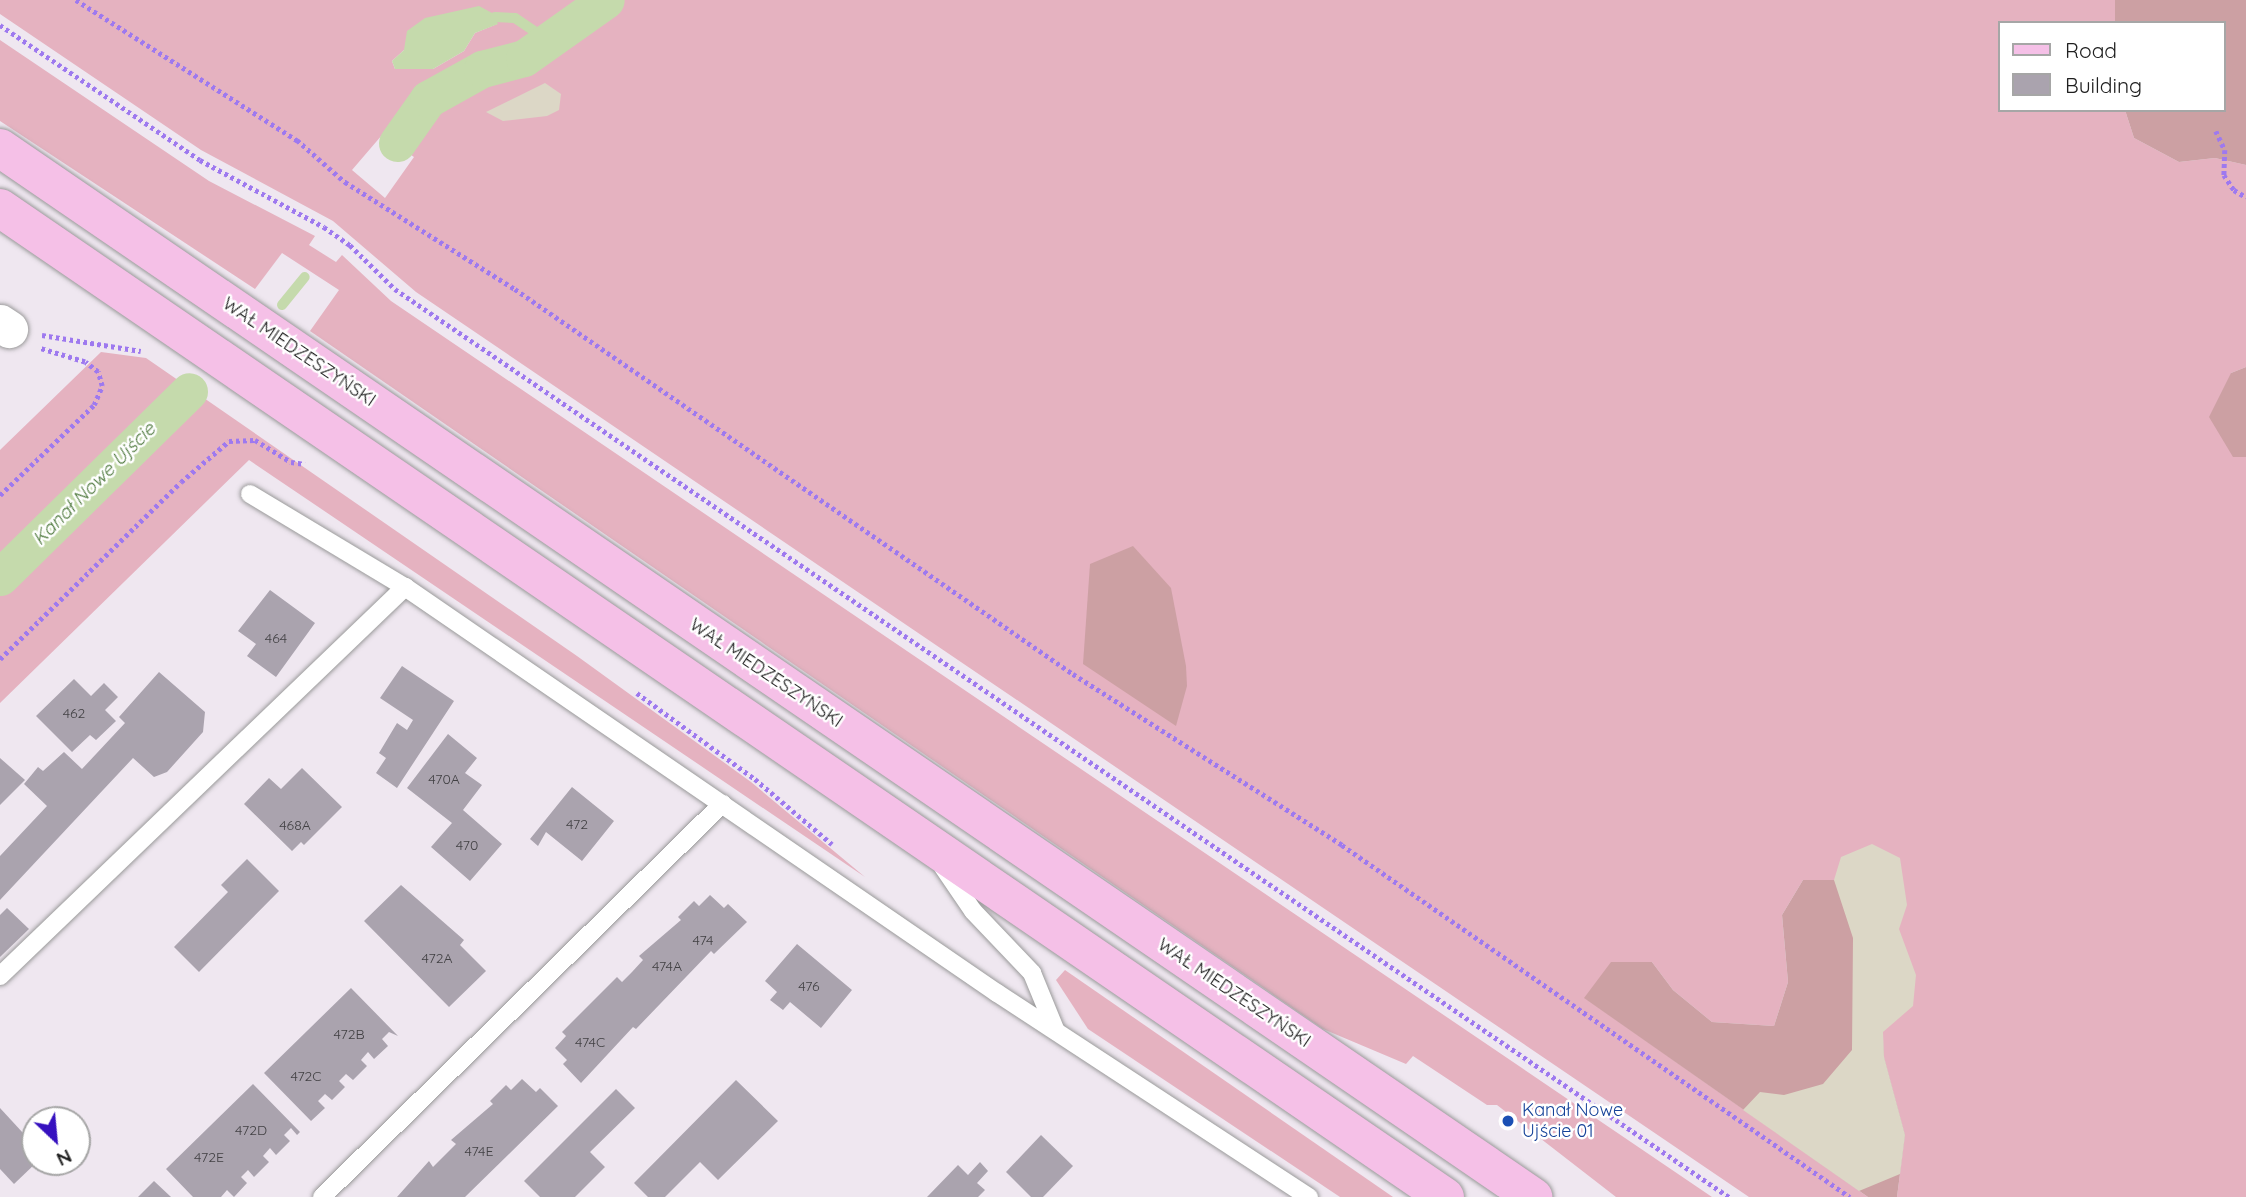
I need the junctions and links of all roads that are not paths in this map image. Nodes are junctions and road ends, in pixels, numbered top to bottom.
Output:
1 (0, 148) edge
2 (0, 208) edge
3 (250, 494) dead end
4 (405, 587) junction
5 (722, 804) junction
6 (925, 841) junction
7 (0, 976) edge
8 (1055, 1029) junction
9 (322, 1197) edge
10 (1309, 1197) edge
11 (1445, 1197) edge
12 (1533, 1197) edge

1 - 12 main road, WAŁ MIEDZESZYŃSKI
2 - 6 main road
3 - 4 lane
4 - 5 lane
4 - 7 lane
5 - 8 lane
5 - 9 lane
6 - 8 lane
6 - 11 main road
8 - 10 lane

